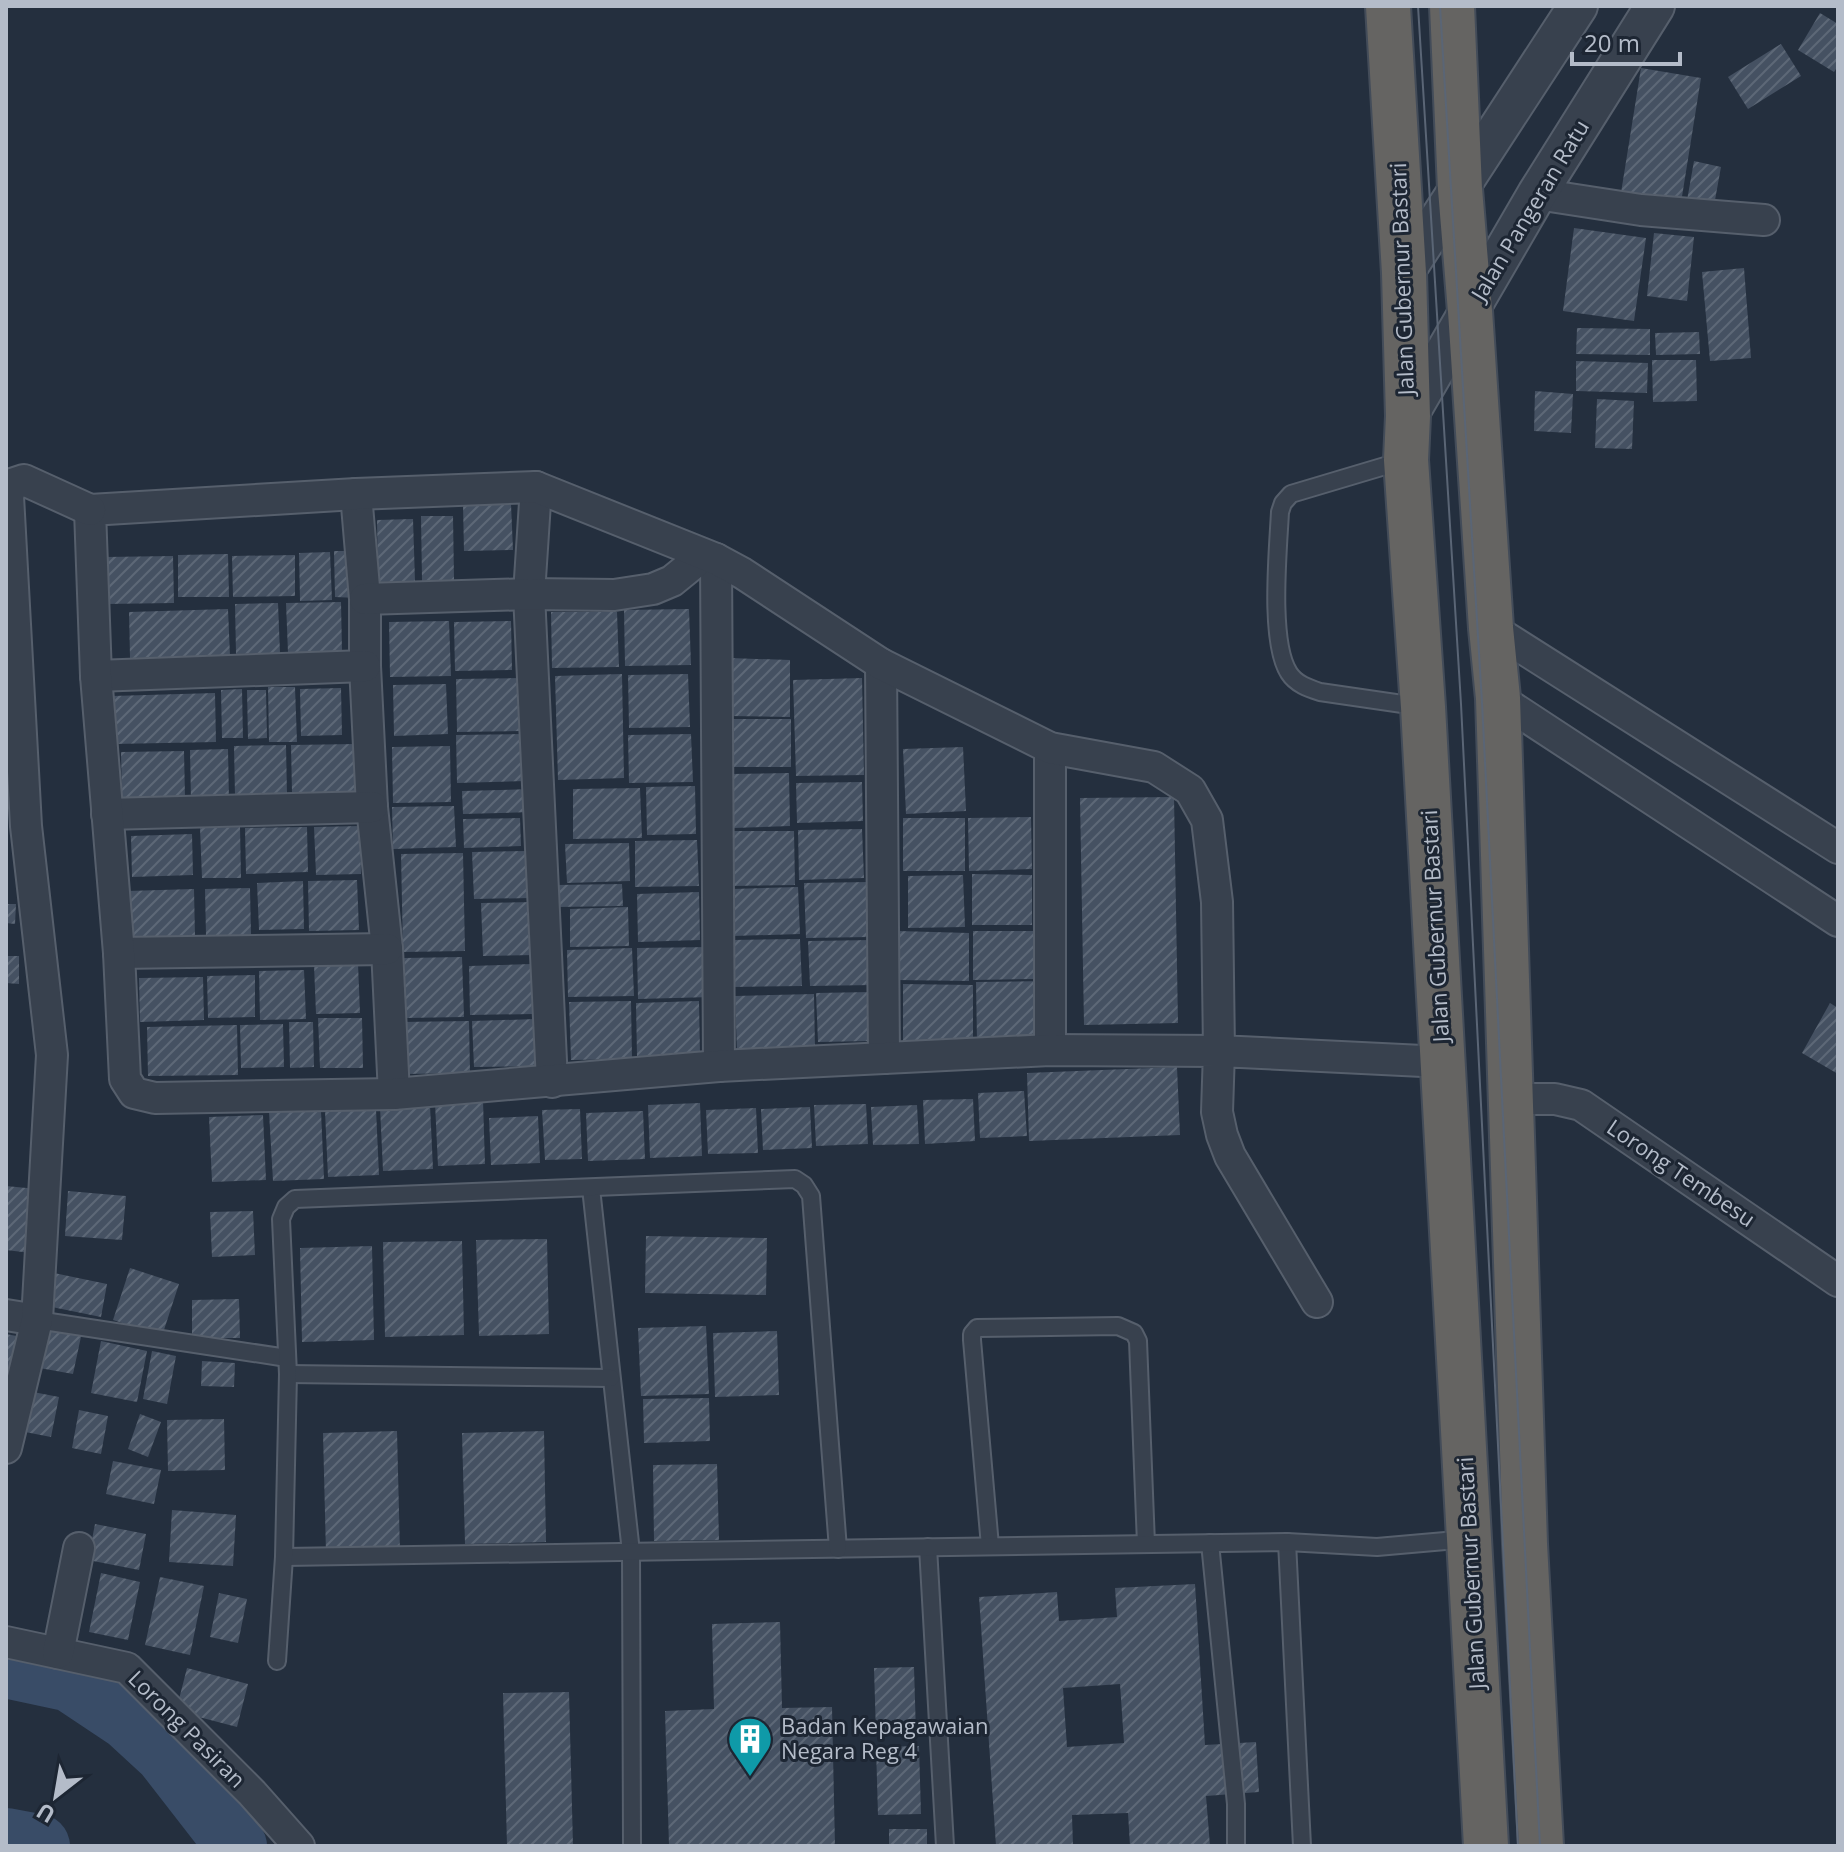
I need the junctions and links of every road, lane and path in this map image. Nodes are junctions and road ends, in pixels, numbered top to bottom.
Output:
1 (1388, 6) edge
2 (1452, 6) edge
3 (1578, 6) edge
4 (1655, 6) edge
5 (1460, 189) junction
6 (1537, 194) junction
7 (1764, 220) dead end
8 (1404, 273) junction
9 (1470, 311) junction
10 (1408, 416) junction
11 (1406, 460) junction
12 (536, 487) junction
13 (356, 494) junction
14 (90, 510) junction
15 (710, 557) junction
16 (529, 594) junction
17 (365, 599) junction
18 (1491, 628) junction
19 (10, 632) edge
20 (881, 664) junction
21 (365, 666) junction
22 (96, 676) junction
23 (1498, 698) junction
24 (1423, 707) junction
25 (1050, 748) junction
26 (372, 807) junction
27 (107, 814) junction
28 (1838, 848) edge
29 (1838, 921) edge
30 (387, 949) junction
31 (119, 953) junction
32 (1050, 1050) junction
33 (1219, 1051) junction
34 (884, 1058) junction
35 (1443, 1062) junction
36 (719, 1066) junction
37 (552, 1082) junction
38 (394, 1094) junction
39 (1512, 1099) junction
40 (591, 1188) junction
41 (1838, 1281) edge
42 (1317, 1302) dead end
43 (6, 1315) edge
44 (37, 1320) junction
45 (288, 1366) junction
46 (611, 1378) junction
47 (6, 1448) edge
48 (1287, 1542) junction
49 (1210, 1543) junction
50 (1469, 1543) junction
51 (1146, 1544) junction
52 (1525, 1544) junction
53 (990, 1546) junction
54 (928, 1547) junction
55 (79, 1548) dead end
56 (838, 1549) junction
57 (631, 1552) junction
58 (284, 1557) junction
59 (6, 1642) edge
60 (58, 1653) junction
61 (277, 1661) dead end
62 (299, 1846) edge
63 (632, 1846) edge
64 (945, 1846) edge
65 (1236, 1846) edge
66 (1302, 1846) edge
67 (1486, 1846) edge
68 (1541, 1846) edge

1 - 8 highway, Jalan Gubernur Bastari
2 - 5 highway
3 - 5 street
4 - 6 street, Jalan Pangeran Ratu
5 - 8 street
5 - 9 highway
6 - 7 street
6 - 9 street, Jalan Pangeran Ratu
8 - 10 highway, Jalan Gubernur Bastari
9 - 10 street, Jalan Pangeran Ratu
9 - 18 highway
10 - 11 highway, Jalan Gubernur Bastari
11 - 24 highway, Jalan Gubernur Bastari
11 - 24 lane
12 - 13 street
12 - 15 street
12 - 16 street
13 - 14 street
13 - 17 street
14 - 19 street
14 - 22 street
15 - 16 street
15 - 20 street
15 - 36 street
16 - 17 street
16 - 37 street
17 - 21 street
18 - 23 highway
18 - 28 street
19 - 44 street
20 - 25 street
20 - 34 street
21 - 22 street
21 - 26 street
22 - 27 street
23 - 29 street
23 - 39 highway
24 - 35 highway, Jalan Gubernur Bastari
25 - 32 street
25 - 33 street
26 - 27 street
26 - 30 street
27 - 31 street
30 - 31 street
30 - 38 street
31 - 38 street
32 - 33 street
32 - 34 street
33 - 35 street
33 - 42 street
34 - 36 street
35 - 50 highway, Jalan Gubernur Bastari
36 - 37 street
37 - 38 street
39 - 41 street, Lorong Tembesu
39 - 52 highway
40 - 45 lane
40 - 46 lane
40 - 56 lane
43 - 44 street
44 - 45 lane
44 - 47 street
45 - 46 lane
45 - 58 lane
46 - 57 lane
48 - 49 lane
48 - 50 lane
48 - 66 lane
49 - 51 lane
49 - 65 lane
50 - 52 highway
50 - 67 highway, Jalan Gubernur Bastari
51 - 53 lane
51 - 53 lane
52 - 68 highway
53 - 54 lane
54 - 56 lane
54 - 64 lane
55 - 60 street
56 - 57 lane
57 - 58 lane
57 - 63 lane
58 - 61 lane
59 - 60 street, Lorong Pasiran
60 - 62 street, Lorong Pasiran

